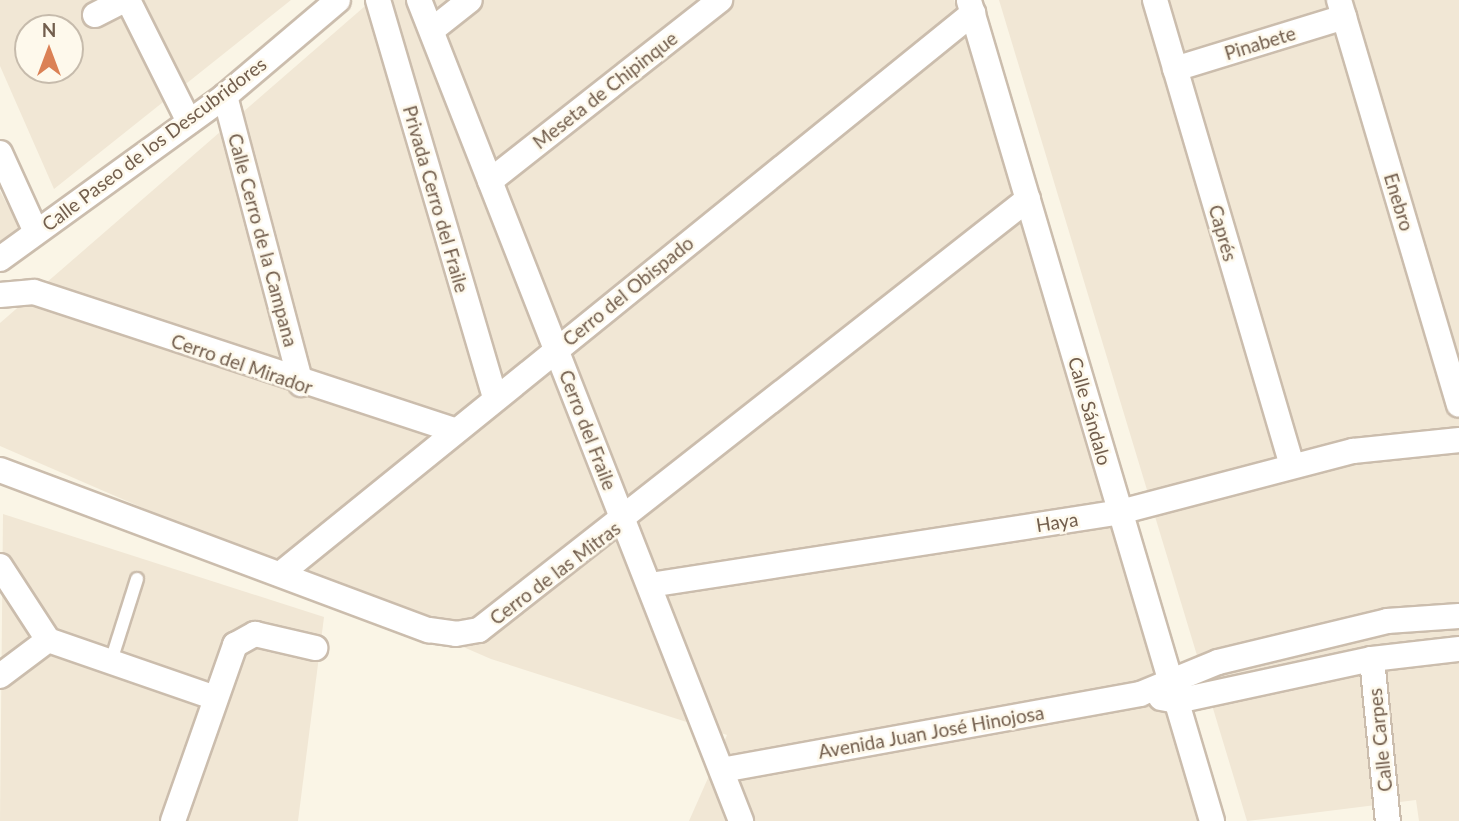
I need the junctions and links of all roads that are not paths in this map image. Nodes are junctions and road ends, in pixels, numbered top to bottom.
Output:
1 (126, 0) edge
2 (338, 0) edge
3 (378, 0) edge
4 (419, 0) edge
5 (470, 0) edge
6 (720, 0) edge
7 (1156, 0) edge
8 (971, 7) edge
9 (1342, 9) edge
10 (94, 15) dead end
11 (432, 30) junction
12 (1175, 69) junction
13 (225, 96) junction
14 (188, 122) junction
15 (0, 153) edge
16 (6, 181) edge
17 (490, 181) junction
18 (1028, 199) junction
19 (36, 232) junction
20 (0, 259) edge
21 (0, 295) edge
22 (557, 348) junction
23 (301, 384) junction
24 (495, 398) junction
25 (1459, 405) edge
26 (453, 430) junction
27 (1459, 440) edge
28 (1292, 465) junction
29 (0, 470) edge
30 (1120, 512) junction
31 (624, 521) junction
32 (0, 566) edge
33 (284, 570) junction
34 (137, 579) dead end
35 (650, 585) junction
36 (1459, 616) edge
37 (48, 640) junction
38 (315, 649) dead end
39 (1459, 649) edge
40 (1372, 659) junction
41 (111, 661) junction
42 (0, 676) edge
43 (1170, 677) junction
44 (1140, 694) junction
45 (213, 697) junction
46 (1177, 701) junction
47 (722, 770) junction
48 (173, 821) edge
49 (741, 821) edge
50 (1212, 821) edge
51 (1388, 821) edge

1 - 10 street
1 - 14 street
2 - 13 street, Calle Paseo de los Descubridores
3 - 24 street, Privada Cerro del Fraile
4 - 11 street, Cerro del Fraile
5 - 11 street
6 - 17 street, Meseta de Chipinque
7 - 12 street, Caprés
8 - 18 street, Calle Sándalo
8 - 22 street, Cerro del Obispado
9 - 12 street, Pinabete
9 - 25 street, Enebro
11 - 17 street, Cerro del Fraile
12 - 28 street, Caprés
13 - 14 street, Calle Paseo de los Descubridores
13 - 23 street, Calle Cerro de la Campana
14 - 19 street, Calle Paseo de los Descubridores
15 - 16 street
16 - 19 street
17 - 22 street, Cerro del Fraile
18 - 30 street, Calle Sándalo
18 - 31 street, Cerro de las Mitras
19 - 20 street, Calle Paseo de los Descubridores
21 - 23 street, Cerro del Mirador
22 - 24 street, Cerro del Obispado
22 - 31 street, Cerro del Fraile
23 - 26 street, Cerro del Mirador
24 - 26 street, Cerro del Obispado
26 - 33 street, Cerro del Obispado
27 - 28 street, Haya
28 - 30 street, Haya
29 - 33 street, Cerro de las Mitras
30 - 35 street, Haya
30 - 43 street, Calle Sándalo
31 - 33 street, Cerro de las Mitras
31 - 35 street, Cerro del Fraile
32 - 37 street
34 - 41 lane
35 - 47 street, Cerro del Fraile
36 - 43 street, Avenida Juan José Hinojosa
37 - 41 street
37 - 42 street
38 - 45 street
39 - 40 street, Avenida Juan José Hinojosa
40 - 46 street, Avenida Juan José Hinojosa
40 - 51 street, Calle Carpes
41 - 45 street
43 - 44 street, Avenida Juan José Hinojosa
43 - 46 street, Calle Sándalo
44 - 46 street, Avenida Juan José Hinojosa
44 - 47 street, Avenida Juan José Hinojosa
45 - 48 street
46 - 50 street, Calle Sándalo
47 - 49 street, Cerro del Fraile

